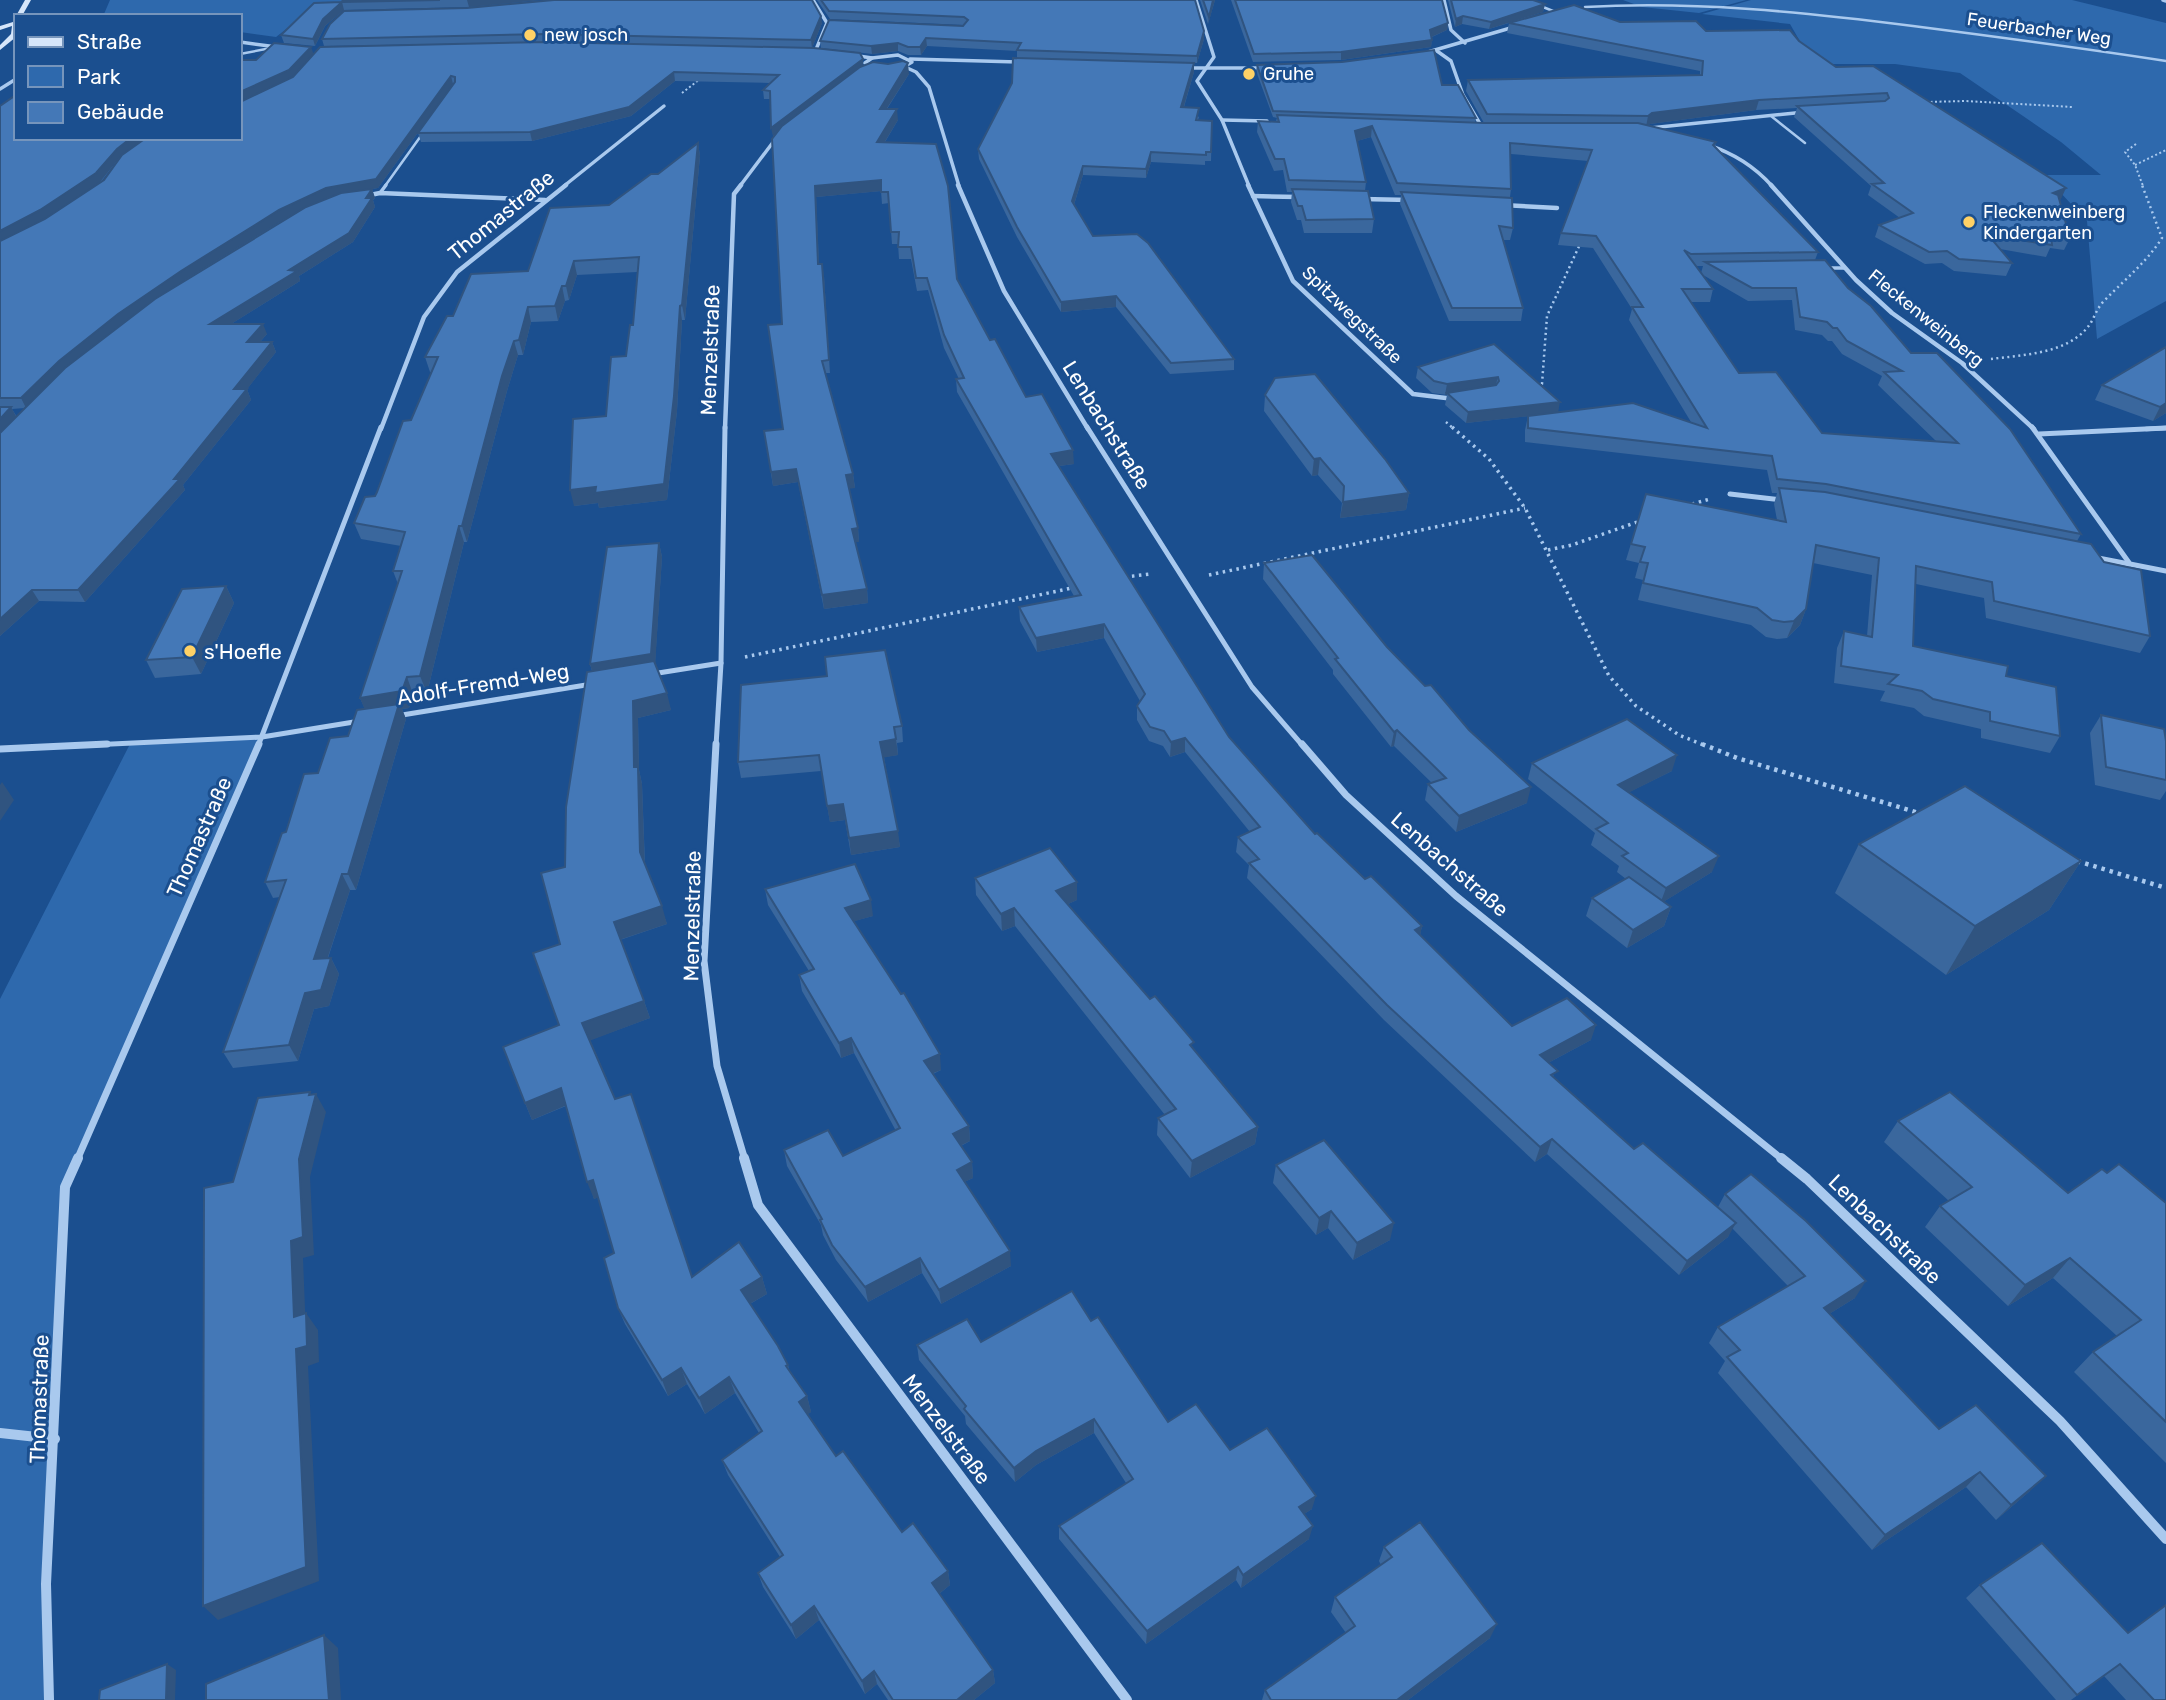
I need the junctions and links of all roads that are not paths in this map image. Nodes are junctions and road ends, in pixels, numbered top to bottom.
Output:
1 (813, 0) edge
2 (1196, 0) edge
3 (1444, 0) edge
4 (1535, 4) edge
5 (1585, 7) joint
6 (1575, 9) edge
7 (1565, 11) edge
8 (1558, 13) junction
9 (1544, 16) edge
10 (1521, 25) edge
11 (14, 35) edge
12 (242, 42) edge
13 (1466, 43) junction
14 (276, 47) junction
15 (0, 48) edge
16 (290, 48) edge
17 (1437, 51) junction
18 (828, 53) edge
19 (242, 54) edge
20 (840, 54) edge
21 (1419, 54) edge
22 (872, 58) junction
23 (910, 59) junction
24 (2166, 61) edge
25 (1024, 63) edge
26 (905, 67) junction
27 (1182, 68) edge
28 (1206, 68) junction
29 (1277, 68) edge
30 (664, 106) road end
31 (1808, 112) edge
32 (1771, 116) junction
33 (1222, 120) junction
34 (1277, 122) edge
35 (1469, 129) edge
36 (425, 130) edge
37 (1483, 130) junction
38 (1496, 130) edge
39 (780, 134) edge
40 (1663, 134) edge
41 (1805, 143) dead end
42 (1705, 144) edge
43 (380, 193) junction
44 (1253, 196) junction
45 (357, 197) edge
46 (1309, 198) edge
47 (1351, 199) edge
48 (546, 200) junction
49 (1421, 200) edge
50 (1489, 204) edge
51 (1557, 208) dead end
52 (1819, 268) edge
53 (1845, 268) junction
54 (1457, 398) edge
55 (2163, 429) edge
56 (2039, 434) junction
57 (2166, 434) edge
58 (1730, 494) road end
59 (1794, 501) edge
60 (2089, 556) edge
61 (2130, 564) junction
62 (2166, 571) edge
63 (720, 663) junction
64 (640, 676) edge
65 (599, 683) edge
66 (383, 718) edge
67 (370, 720) edge
68 (262, 737) junction
69 (0, 749) edge
70 (0, 1433) edge
71 (55, 1439) junction
72 (2166, 1539) edge
73 (49, 1700) edge
74 (1127, 1700) edge

1 - 18 street
2 - 28 street
3 - 13 street
4 - 8 lane
5 - 6 street, Feuerbacher Weg
5 - 24 lane, Feuerbacher Weg
7 - 8 street
8 - 9 street
10 - 13 street
11 - 15 main road
12 - 14 street
13 - 17 street
14 - 16 street
14 - 19 lane
17 - 21 street
17 - 37 street
20 - 22 street
22 - 23 street
22 - 26 street
23 - 25 street
23 - 26 street
26 - 72 street, Lenbachstraße
27 - 28 street
28 - 29 street
28 - 33 street, Spitzwegstraße
30 - 48 street, Thomastraße
31 - 32 street
32 - 40 street
32 - 41 lane
33 - 34 street
33 - 44 street, Spitzwegstraße
35 - 37 street
36 - 43 lane
37 - 38 street
39 - 63 street, Menzelstraße
42 - 53 street, Fleckenweinberg
43 - 45 street
43 - 48 street
44 - 46 street
44 - 54 street, Spitzwegstraße
47 - 49 street
48 - 68 street, Thomastraße
50 - 51 street
52 - 53 lane
53 - 56 street, Fleckenweinberg
55 - 56 street
55 - 57 lane
56 - 61 street, Fleckenweinberg
58 - 59 street
60 - 61 street
61 - 62 street
63 - 64 street
63 - 74 street, Menzelstraße
65 - 66 street, Adolf-Fremd-Weg
67 - 68 street, Adolf-Fremd-Weg
68 - 69 street, Adolf-Fremd-Weg
68 - 71 street, Thomastraße
70 - 71 street
71 - 73 street, Thomastraße

